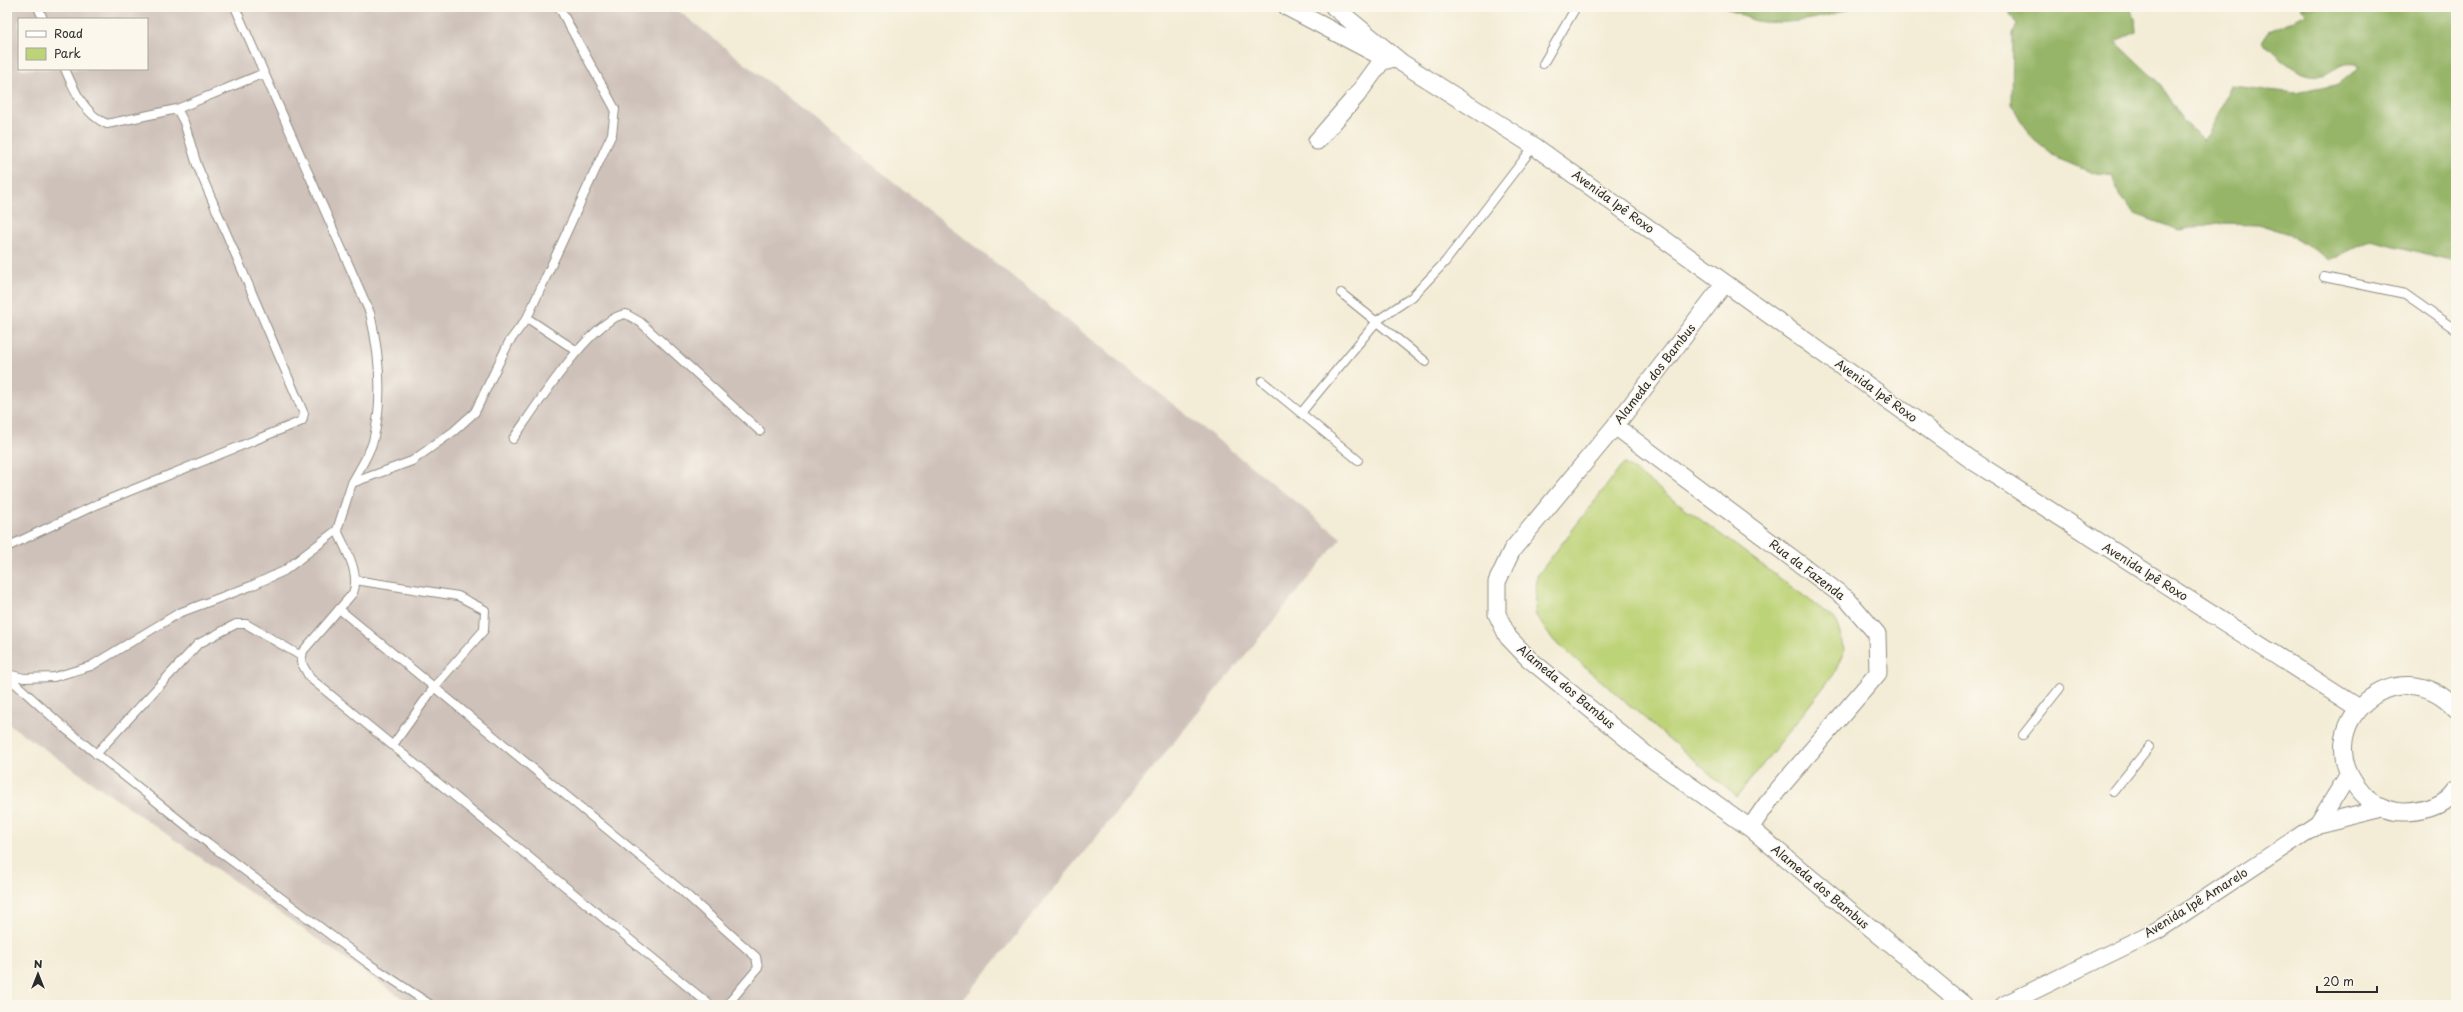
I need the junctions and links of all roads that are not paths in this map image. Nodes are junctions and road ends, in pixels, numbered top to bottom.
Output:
1 (38, 7) edge
2 (235, 7) edge
3 (559, 7) edge
4 (1289, 7) edge
5 (1334, 7) edge
6 (1576, 7) edge
7 (43, 18) edge
8 (1384, 58) junction
9 (1402, 63) junction
10 (1543, 64) dead end
11 (65, 70) edge
12 (264, 73) junction
13 (177, 109) junction
14 (1317, 141) dead end
15 (1534, 146) junction
16 (2324, 277) dead end
17 (1725, 283) junction
18 (1341, 293) dead end
19 (527, 318) junction
20 (1376, 322) junction
21 (2456, 330) edge
22 (577, 351) junction
23 (1426, 362) dead end
24 (1262, 381) dead end
25 (1300, 413) junction
26 (1615, 426) junction
27 (760, 431) dead end
28 (514, 439) dead end
29 (1358, 460) dead end
30 (352, 483) junction
31 (337, 530) junction
32 (7, 546) edge
33 (356, 580) junction
34 (339, 609) junction
35 (301, 656) junction
36 (7, 675) edge
37 (435, 686) junction
38 (2060, 688) dead end
39 (2453, 700) edge
40 (2358, 708) junction
41 (2023, 735) dead end
42 (392, 745) junction
43 (2148, 747) dead end
44 (96, 754) junction
45 (2349, 774) junction
46 (2455, 791) edge
47 (2113, 792) dead end
48 (2383, 808) junction
49 (2318, 824) junction
50 (1750, 828) junction
51 (431, 1005) edge
52 (710, 1005) edge
53 (727, 1005) edge
54 (1964, 1005) edge
55 (2004, 1005) edge

1 - 7 lane
2 - 12 lane
3 - 19 lane
4 - 8 street, Avenida Ipê Roxo
5 - 9 street, Avenida Ipê Roxo
6 - 10 lane
8 - 9 street, Avenida Ipê Roxo
8 - 14 street
9 - 15 street, Avenida Ipê Roxo
11 - 13 lane
12 - 13 lane
12 - 30 lane
13 - 32 lane
15 - 17 street, Avenida Ipê Roxo
15 - 20 lane
16 - 21 lane
17 - 26 street, Alameda dos Bambus
17 - 40 street, Avenida Ipê Roxo
18 - 20 lane
19 - 22 lane
19 - 30 lane
20 - 23 lane
20 - 25 lane
22 - 27 lane
22 - 28 lane
24 - 25 lane
25 - 29 lane
26 - 50 street, Alameda dos Bambus
26 - 50 street, Rua da Fazenda
30 - 31 lane
31 - 33 lane
31 - 36 lane
33 - 34 lane
33 - 37 lane
34 - 35 lane
34 - 37 lane
35 - 42 lane
35 - 44 lane
36 - 44 lane
37 - 42 lane
37 - 53 lane
38 - 41 lane
39 - 40 street
40 - 45 street
42 - 52 lane
43 - 47 lane
44 - 51 lane
45 - 48 street
45 - 49 street, Avenida Ipê Amarelo
46 - 48 street
48 - 49 street, Avenida Ipê Amarelo
49 - 55 street, Avenida Ipê Amarelo
50 - 54 street, Alameda dos Bambus

